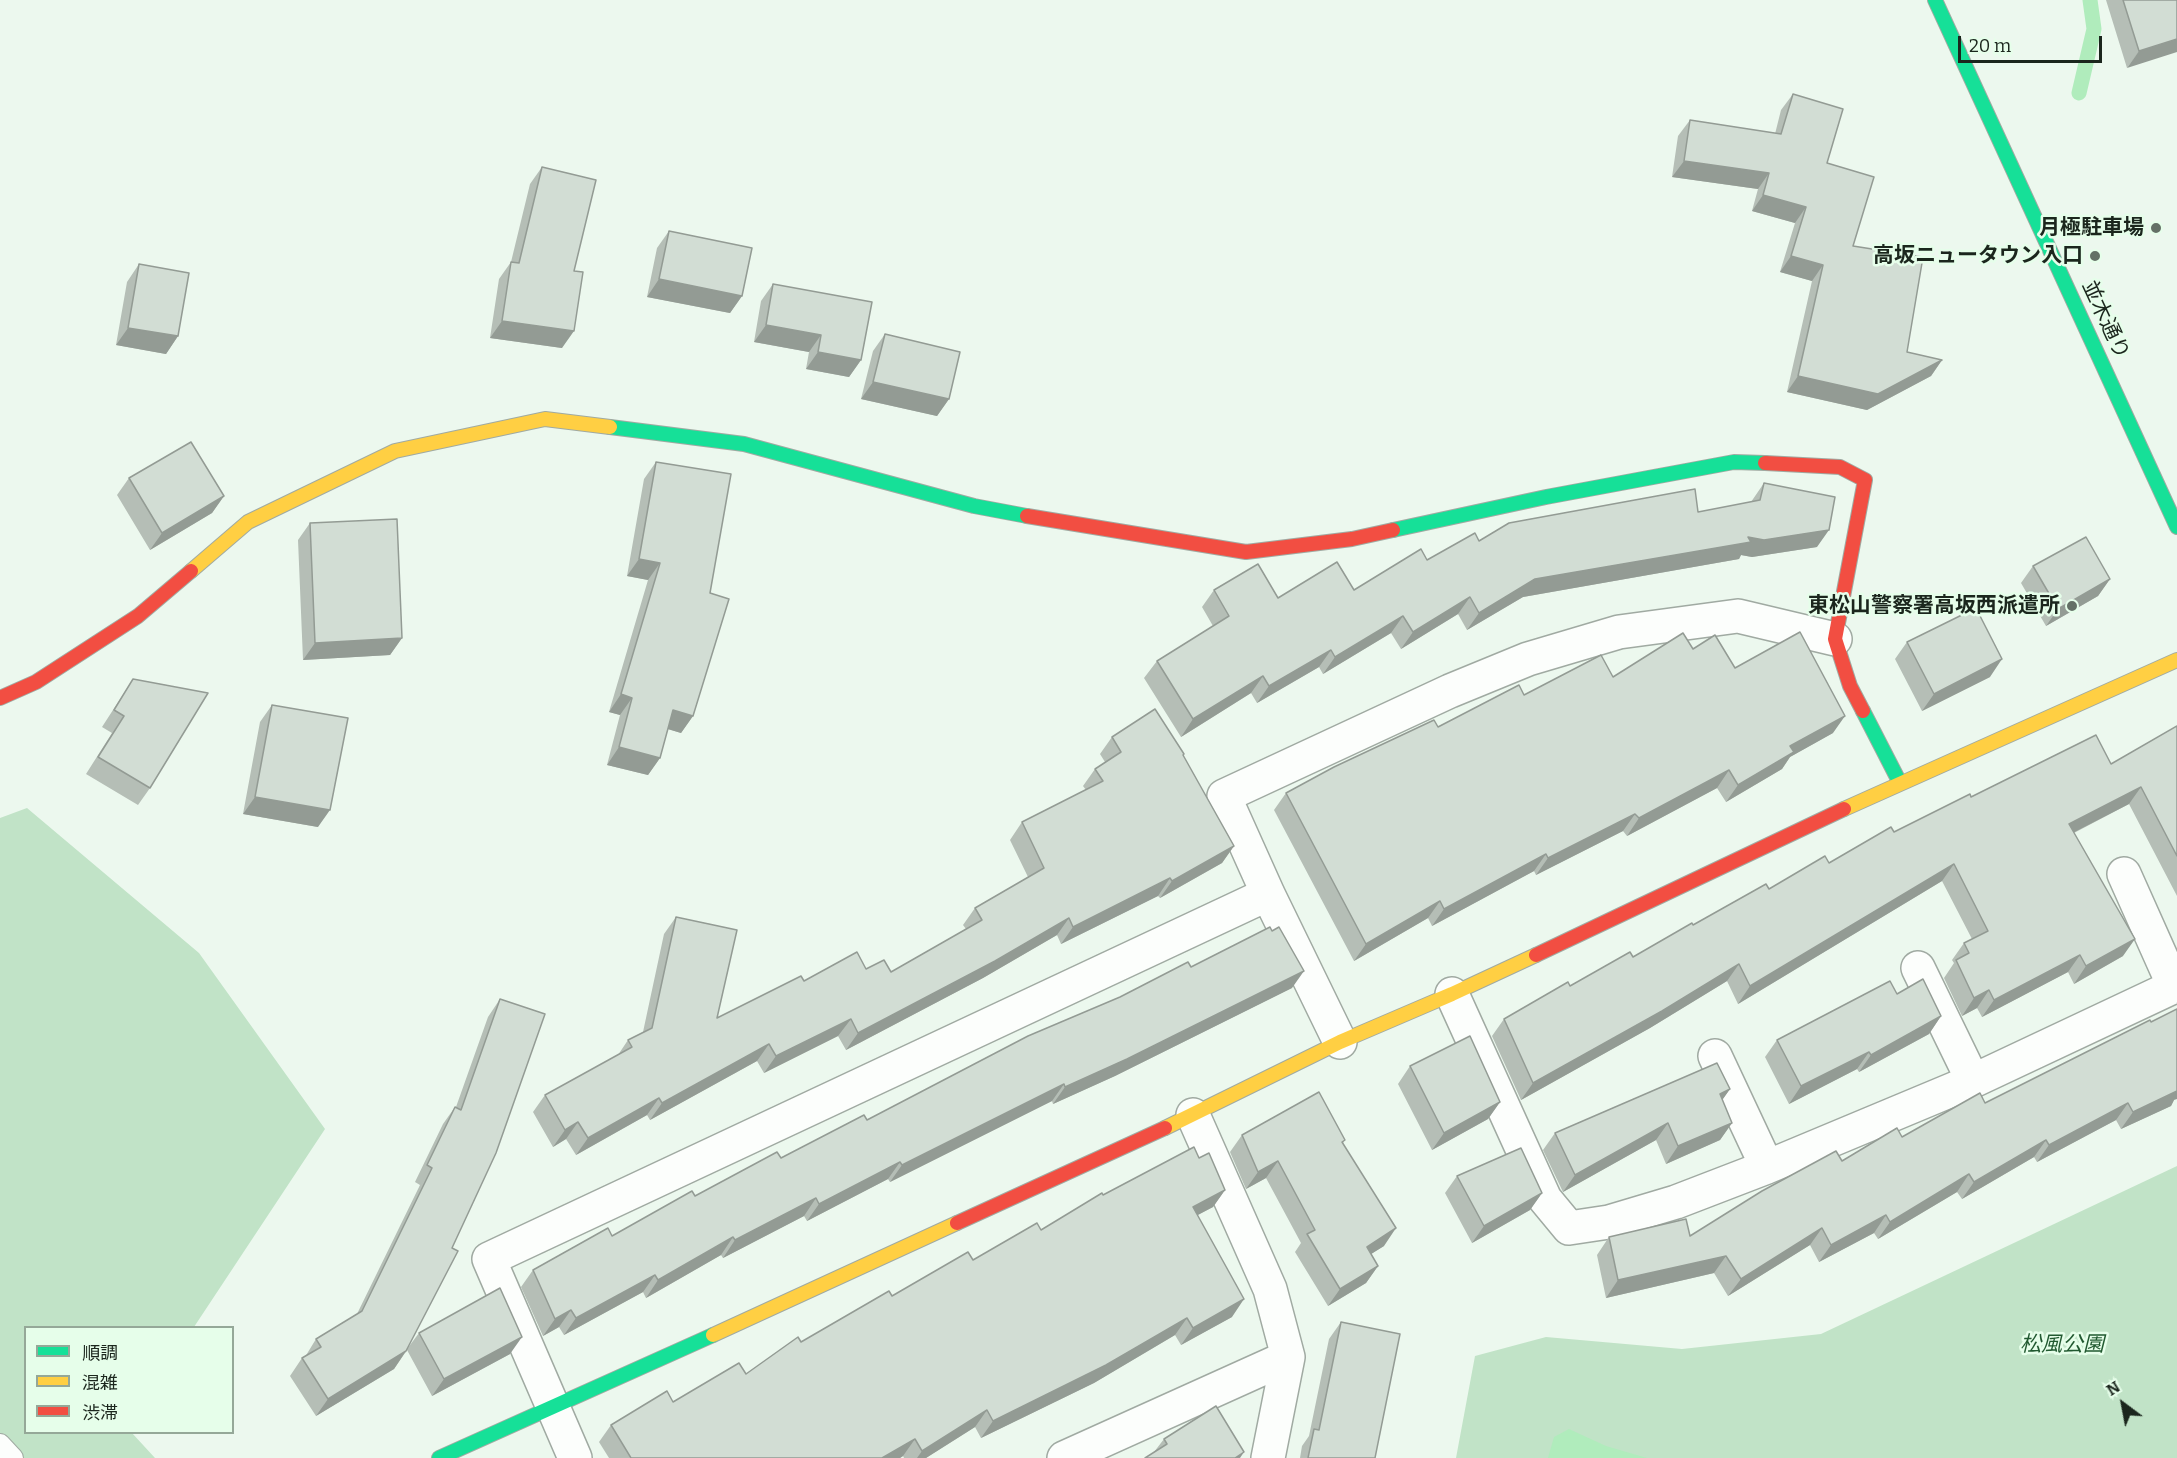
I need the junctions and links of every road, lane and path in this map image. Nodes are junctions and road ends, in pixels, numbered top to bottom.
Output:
1 (1935, 0) edge
2 (2177, 526) edge
3 (1835, 639) junction
4 (2177, 660) edge
5 (0, 698) edge
6 (1900, 783) junction
7 (2124, 874) dead end
8 (1268, 894) junction
9 (1918, 968) dead end
10 (2175, 986) edge
11 (1452, 994) junction
12 (1340, 1042) junction
13 (1715, 1056) dead end
14 (1973, 1081) junction
15 (1193, 1115) junction
16 (1767, 1167) junction
17 (1288, 1356) junction
18 (553, 1408) junction
19 (0, 1444) edge
20 (13, 1458) edge
21 (439, 1458) edge
22 (574, 1458) edge
23 (1064, 1458) edge
24 (1268, 1458) edge

1 - 2 street, 並木通り
3 - 5 street
3 - 6 street
3 - 8 street
4 - 6 street
6 - 11 street
7 - 10 street
8 - 12 street
8 - 18 street
9 - 14 street
10 - 14 street
11 - 12 street
11 - 16 street
12 - 15 street
13 - 16 street
14 - 16 street
15 - 17 street
15 - 18 street
17 - 23 street
17 - 24 street
18 - 21 street
18 - 22 street
19 - 20 lane

